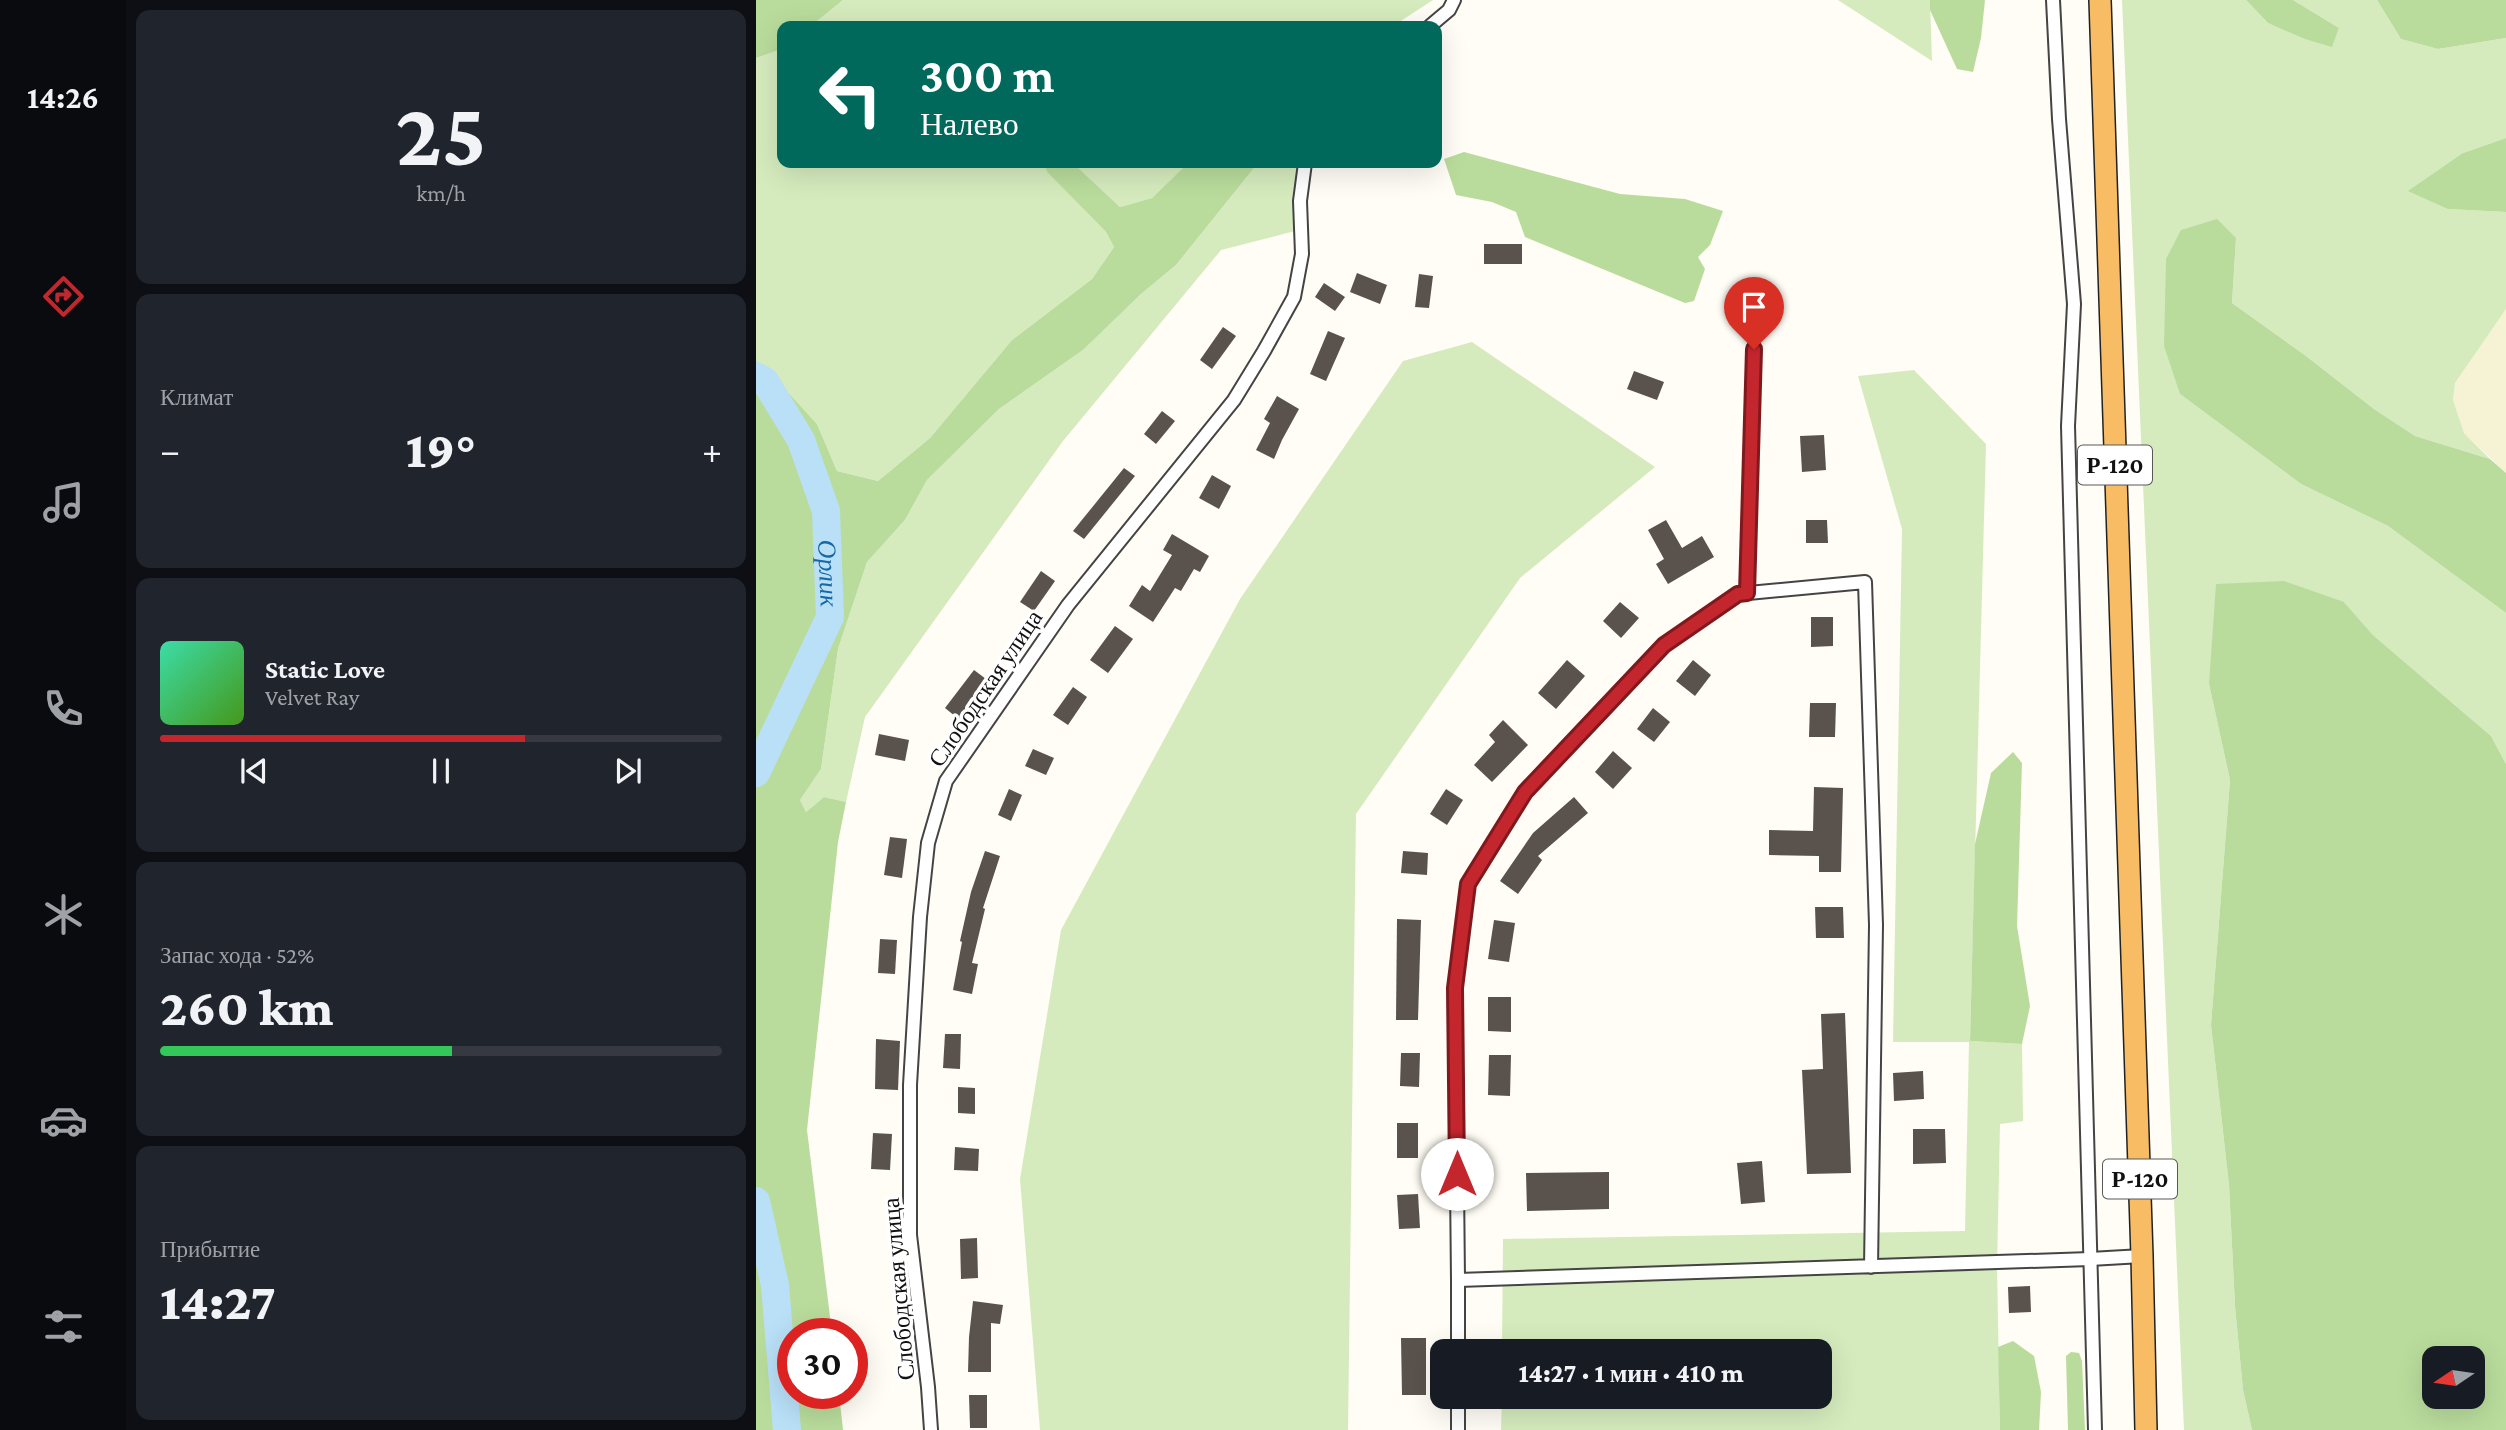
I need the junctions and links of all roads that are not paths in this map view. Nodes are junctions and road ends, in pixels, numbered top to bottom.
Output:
1 (1454, 0) edge
2 (2053, 0) edge
3 (2100, 0) edge
4 (1436, 21) edge
5 (1304, 168) edge
6 (1754, 349) dead end
7 (1747, 593) junction
8 (2142, 1256) junction
9 (2090, 1259) junction
10 (1871, 1267) junction
11 (1458, 1280) junction
12 (1458, 1339) edge
13 (1458, 1409) edge
14 (931, 1430) edge
15 (1458, 1430) edge
16 (2095, 1430) edge
17 (2146, 1430) edge

1 - 4 street
2 - 9 street
3 - 8 highway, Р-120
5 - 14 street, Слободская улица
6 - 7 lane
7 - 10 street
7 - 11 street
8 - 9 street
8 - 17 highway, Р-120
9 - 10 street
9 - 16 street
10 - 11 street
11 - 12 street
13 - 15 street

